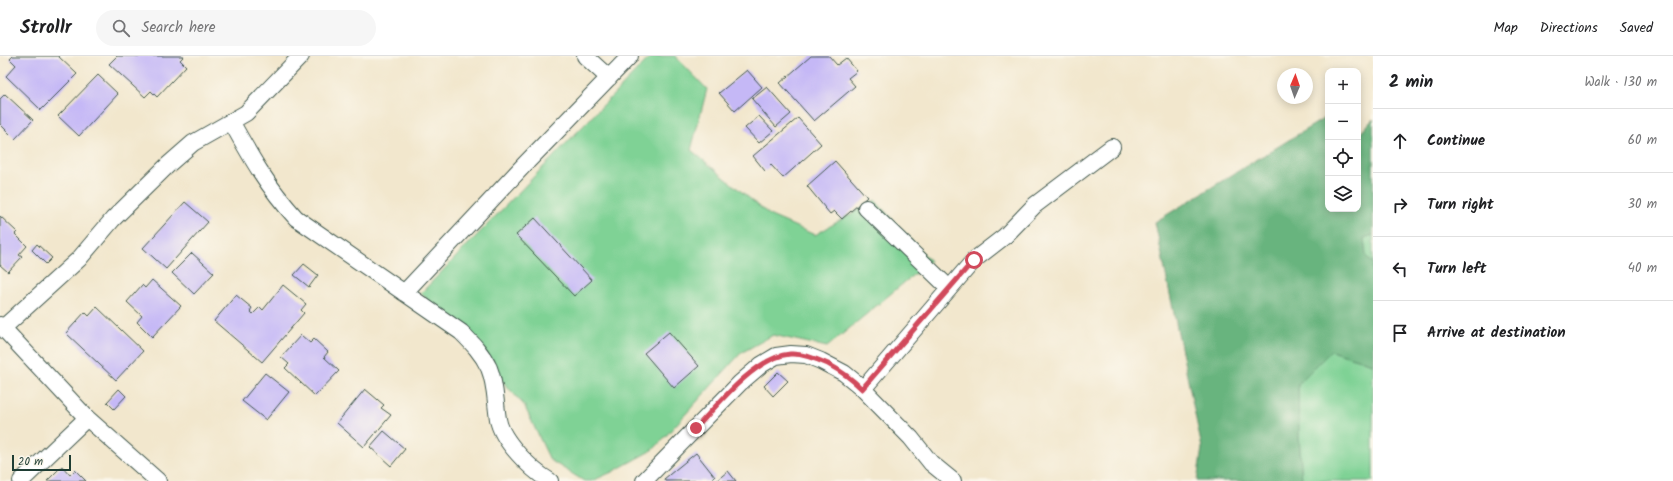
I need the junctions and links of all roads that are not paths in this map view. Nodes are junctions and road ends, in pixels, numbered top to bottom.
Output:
1 (301, 56) edge
2 (585, 56) edge
3 (630, 56) edge
4 (609, 78) junction
5 (232, 122) junction
6 (1112, 147) dead end
7 (866, 208) dead end
8 (949, 288) junction
9 (404, 293) junction
10 (1, 327) edge
11 (862, 389) junction
12 (87, 418) junction
13 (21, 481) edge
14 (158, 481) edge
15 (550, 481) edge
16 (644, 481) edge
17 (953, 481) edge

1 - 5 street
2 - 4 street
3 - 4 street
4 - 9 street
5 - 9 street
5 - 10 street
6 - 8 street
7 - 8 street
8 - 11 street
9 - 15 street
10 - 12 street
11 - 16 street
11 - 17 street
12 - 13 street
12 - 14 street

